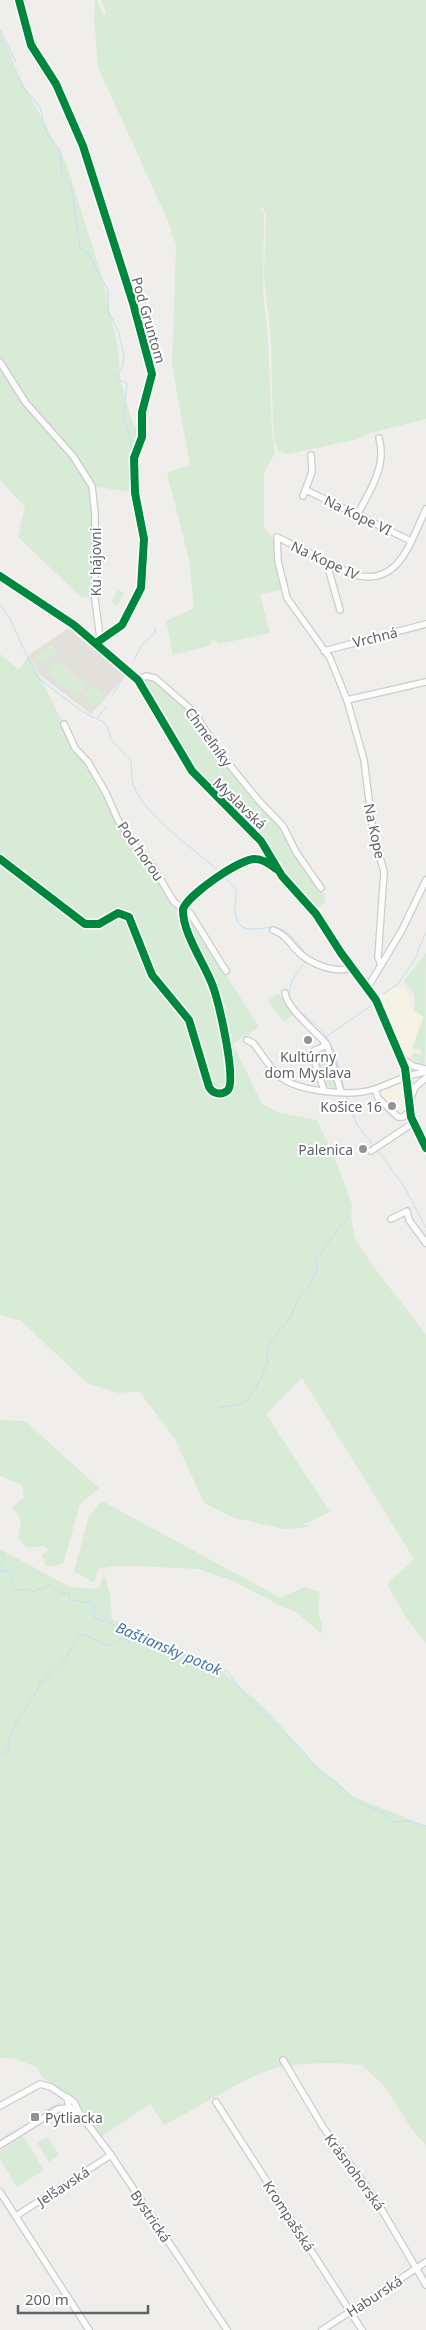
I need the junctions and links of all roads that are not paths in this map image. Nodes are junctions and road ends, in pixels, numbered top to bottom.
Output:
1 (19, 0) edge
2 (0, 362) edge
3 (379, 438) dead end
4 (311, 455) dead end
5 (426, 509) edge
6 (357, 515) junction
7 (277, 537) joint
8 (410, 541) junction
9 (330, 563) junction
10 (0, 576) edge
11 (340, 610) dead end
12 (426, 624) edge
13 (98, 640) junction
14 (324, 651) junction
15 (138, 680) junction
16 (426, 682) edge
17 (347, 700) junction
18 (64, 724) dead end
19 (261, 841) junction
20 (0, 859) edge
21 (256, 859) junction
22 (278, 870) junction
23 (426, 880) edge
24 (321, 888) dead end
25 (184, 909) junction
26 (273, 930) dead end
27 (381, 965) junction
28 (352, 968) junction
29 (226, 971) dead end
30 (368, 986) junction
31 (285, 993) dead end
32 (247, 1040) dead end
33 (327, 1045) junction
34 (399, 1054) junction
35 (426, 1071) edge
36 (407, 1075) junction
37 (426, 1078) edge
38 (376, 1089) junction
39 (324, 1090) junction
40 (344, 1093) junction
41 (409, 1108) junction
42 (413, 1123) junction
43 (426, 1148) edge
44 (371, 1151) dead end
45 (391, 1218) dead end
46 (426, 1243) edge
47 (283, 2060) dead end
48 (62, 2094) junction
49 (216, 2102) dead end
50 (0, 2106) edge
51 (66, 2108) junction
52 (80, 2114) junction
53 (0, 2145) edge
54 (111, 2155) junction
55 (0, 2192) edge
56 (16, 2216) junction
57 (426, 2262) edge
58 (418, 2268) junction
59 (426, 2285) edge
60 (350, 2312) junction
61 (89, 2330) edge
62 (226, 2330) edge
63 (322, 2330) edge
64 (362, 2330) edge

1 - 13 street, Pod Gruntom
2 - 13 street, Ku hájovni
3 - 6 street
4 - 6 street, Na Kope VI
5 - 8 street, Na Kope IV
6 - 8 street, Na Kope VI
7 - 9 street, Na Kope IV
7 - 14 street, Na Kope
8 - 9 street, Na Kope IV
9 - 11 street
10 - 13 street, Myslavská
12 - 14 street, Vrchná
13 - 15 street, Myslavská
14 - 17 street, Na Kope
15 - 19 street, Myslavská
15 - 24 street, Chmeľníky
16 - 17 street
17 - 27 street, Na Kope
18 - 25 street, Pod horou
19 - 21 street
19 - 22 street, Myslavská
20 - 25 street
21 - 22 street
21 - 25 street
22 - 28 street, Myslavská
23 - 27 street
25 - 29 street, Pod horou
26 - 28 street
27 - 30 street
28 - 30 street, Myslavská
30 - 34 street, Myslavská
31 - 33 street
32 - 39 street
33 - 39 street
33 - 40 street
34 - 35 street
34 - 36 street, Myslavská
35 - 36 street
36 - 38 street
36 - 41 street, Myslavská
37 - 41 street
38 - 40 street
38 - 41 street
39 - 40 street
41 - 42 street, Myslavská
42 - 43 street, Myslavská
42 - 44 street
45 - 46 street
47 - 58 street, Krásnohorská
48 - 50 street
48 - 51 street
48 - 52 street
49 - 60 street, Krompašská
51 - 52 street, Bystrická
51 - 53 street
52 - 54 street, Bystrická
54 - 56 street, Jelšavská
54 - 62 street, Bystrická
55 - 56 street
56 - 61 street
57 - 58 street, Haburská
58 - 59 street, Krásnohorská
58 - 60 street, Haburská
60 - 63 street, Haburská
60 - 64 street, Krompašská

